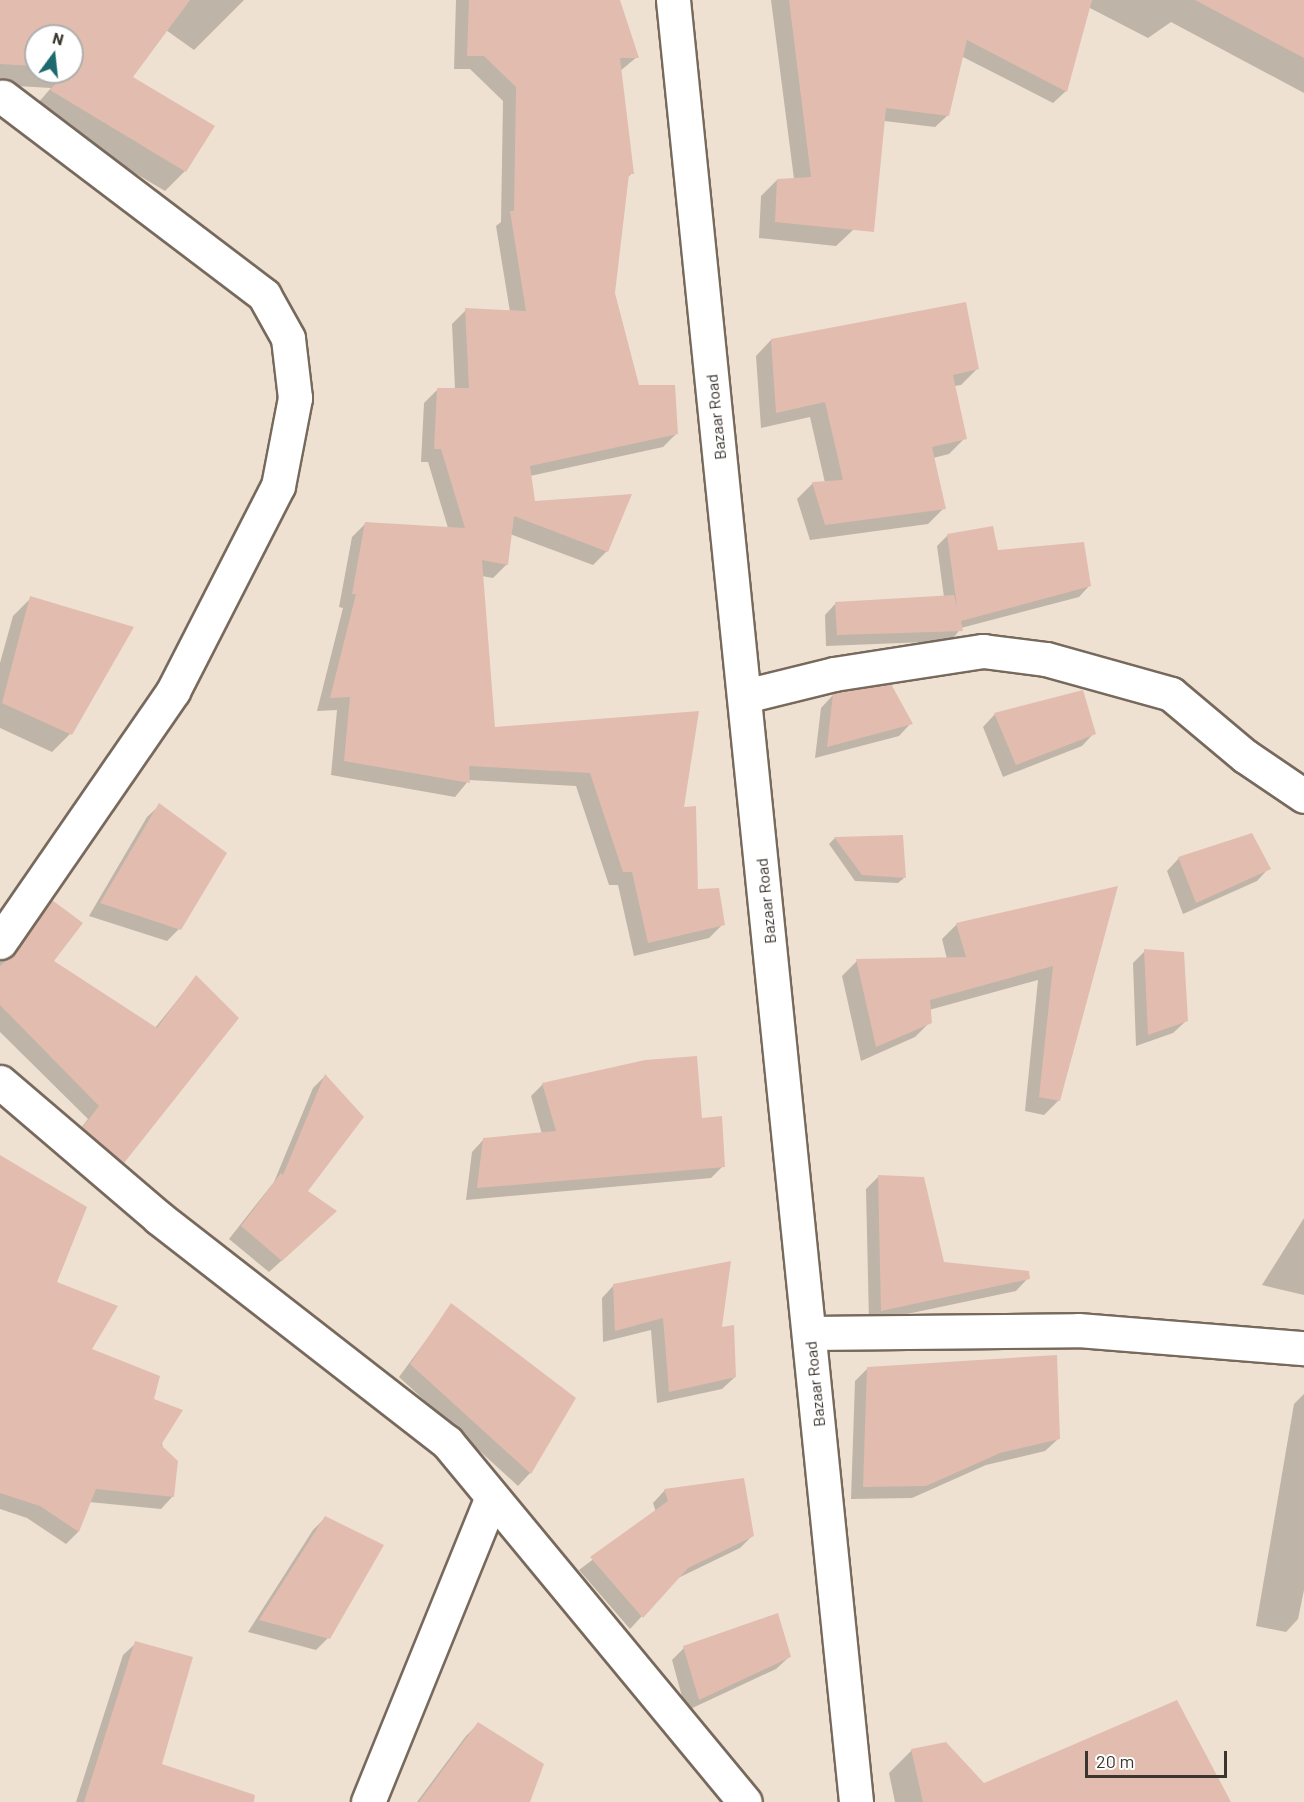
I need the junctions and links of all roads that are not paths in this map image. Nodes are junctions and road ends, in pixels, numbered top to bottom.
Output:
1 (674, 0) edge
2 (3, 97) dead end
3 (745, 696) junction
4 (1304, 796) edge
5 (0, 942) edge
6 (0, 1082) edge
7 (810, 1333) junction
8 (1304, 1348) edge
9 (492, 1497) junction
10 (368, 1802) edge
11 (745, 1802) edge
12 (856, 1802) edge

1 - 3 street, Bazaar Road
2 - 5 street
3 - 4 street
3 - 7 street, Bazaar Road
6 - 9 street
7 - 8 street
7 - 12 street, Bazaar Road
9 - 10 street
9 - 11 street

